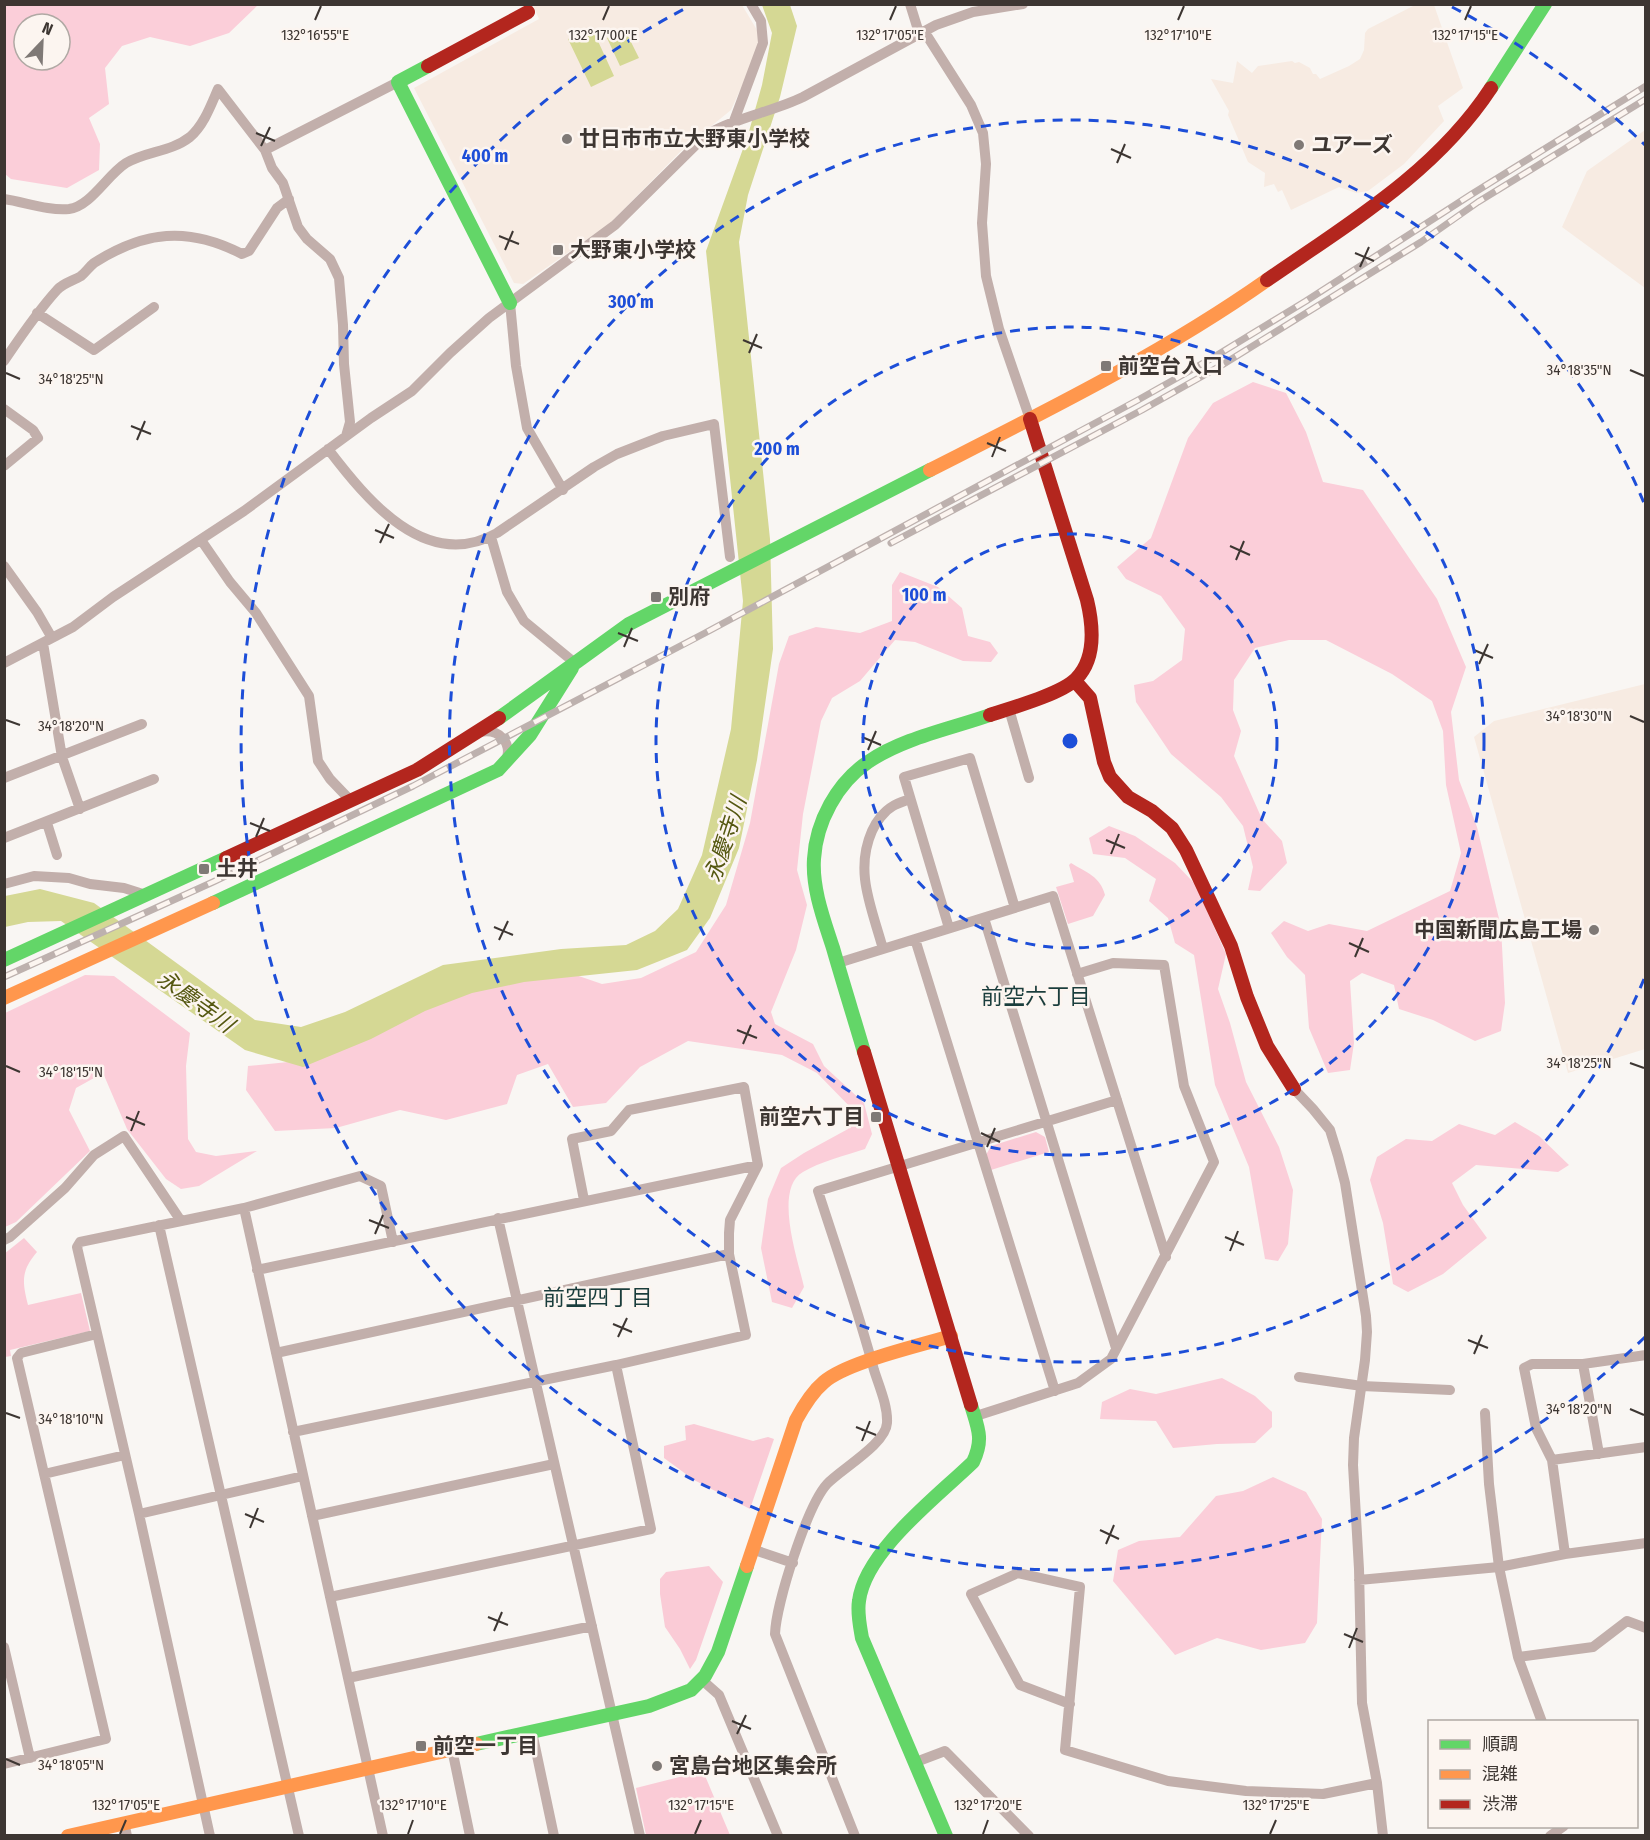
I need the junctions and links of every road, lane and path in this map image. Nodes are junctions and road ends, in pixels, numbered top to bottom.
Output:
1 (751, 4) edge
2 (910, 4) edge
3 (1023, 4) edge
4 (1545, 4) edge
5 (526, 8) edge
6 (922, 32) junction
7 (398, 82) junction
8 (736, 120) junction
9 (265, 150) junction
10 (4, 199) edge
11 (289, 199) junction
12 (510, 303) junction
13 (154, 308) dead end
14 (37, 313) junction
15 (4, 361) edge
16 (4, 409) edge
17 (1030, 419) junction
18 (346, 436) junction
19 (328, 449) junction
20 (4, 466) edge
21 (563, 490) junction
22 (491, 537) junction
23 (201, 540) junction
24 (730, 557) dead end
25 (4, 566) edge
26 (48, 640) junction
27 (4, 663) edge
28 (575, 663) junction
29 (1075, 681) junction
30 (1009, 709) junction
31 (142, 723) dead end
32 (480, 732) junction
33 (62, 757) junction
34 (498, 770) junction
35 (4, 778) edge
36 (1029, 778) dead end
37 (154, 779) dead end
38 (910, 799) junction
39 (351, 801) junction
40 (80, 809) junction
41 (46, 822) junction
42 (4, 838) edge
43 (57, 855) dead end
44 (4, 884) edge
45 (146, 895) junction
46 (1015, 908) junction
47 (984, 918) junction
48 (949, 928) junction
49 (915, 939) junction
50 (883, 949) junction
51 (4, 960) edge
52 (838, 963) junction
53 (1077, 974) junction
54 (4, 998) edge
55 (1294, 1089) joint
56 (1117, 1100) junction
57 (1047, 1121) junction
58 (978, 1142) junction
59 (758, 1165) junction
60 (899, 1166) junction
61 (584, 1200) junction
62 (244, 1208) junction
63 (498, 1218) junction
64 (181, 1221) junction
65 (159, 1226) junction
66 (4, 1240) edge
67 (393, 1242) junction
68 (729, 1254) junction
69 (1166, 1257) junction
70 (258, 1270) junction
71 (517, 1300) junction
72 (97, 1334) junction
73 (951, 1336) junction
74 (1116, 1348) junction
75 (276, 1353) junction
76 (1646, 1355) edge
77 (872, 1361) junction
78 (1583, 1364) junction
79 (616, 1365) junction
80 (1299, 1377) dead end
81 (535, 1381) junction
82 (1362, 1386) junction
83 (1054, 1390) junction
84 (1450, 1390) dead end
85 (1485, 1413) dead end
86 (976, 1416) junction
87 (294, 1432) junction
88 (1646, 1447) edge
89 (1599, 1454) junction
90 (125, 1455) junction
91 (1552, 1460) junction
92 (554, 1464) junction
93 (44, 1474) junction
94 (303, 1476) junction
95 (220, 1495) junction
96 (139, 1514) junction
97 (312, 1516) junction
98 (1646, 1543) edge
99 (573, 1545) junction
100 (752, 1549) junction
101 (1564, 1554) junction
102 (793, 1563) junction
103 (1498, 1567) junction
104 (1359, 1581) junction
105 (330, 1597) junction
106 (592, 1626) junction
107 (1646, 1628) edge
108 (4, 1647) edge
109 (1518, 1657) junction
110 (348, 1678) junction
111 (702, 1680) junction
112 (1070, 1704) junction
113 (612, 1714) junction
114 (1541, 1720) edge
115 (532, 1732) junction
116 (452, 1749) junction
117 (30, 1758) junction
118 (916, 1762) junction
119 (4, 1764) edge
120 (368, 1767) junction
121 (1377, 1783) junction
122 (288, 1785) junction
123 (203, 1804) junction
124 (126, 1829) edge
125 (69, 1836) edge
126 (210, 1836) edge
127 (298, 1836) edge
128 (383, 1836) edge
129 (470, 1836) edge
130 (554, 1836) edge
131 (640, 1836) edge
132 (778, 1836) edge
133 (855, 1836) edge
134 (946, 1836) edge
135 (1029, 1836) edge
136 (1383, 1836) edge

1 - 8 street
2 - 6 street
3 - 6 street
4 - 17 street
5 - 7 street
6 - 8 street
6 - 17 street
7 - 9 street
7 - 12 street
8 - 12 street
9 - 10 street
9 - 11 street
11 - 14 street
11 - 18 street
12 - 18 street
12 - 21 street
13 - 14 street
14 - 15 street
16 - 20 street
17 - 28 street
17 - 29 street
18 - 19 street
19 - 22 street
19 - 23 street
21 - 22 street
21 - 24 street
22 - 28 street
23 - 26 street
23 - 39 street
25 - 26 street
26 - 27 street
26 - 33 street
28 - 32 street
28 - 34 street
29 - 30 street
29 - 55 street
30 - 36 street
30 - 52 street
31 - 33 street
32 - 34 street
32 - 39 street
33 - 35 street
33 - 40 street
34 - 54 street
37 - 40 street
38 - 46 street
38 - 48 street
38 - 50 street
39 - 45 street
40 - 41 street
41 - 42 street
41 - 43 street
44 - 45 street
45 - 51 street
46 - 47 street
46 - 53 street
47 - 48 street
47 - 57 street
48 - 49 street
49 - 50 street
49 - 58 street
50 - 52 street
52 - 60 street
53 - 56 street
53 - 69 street
55 - 82 street
56 - 57 street
56 - 69 street
57 - 58 street
57 - 74 street
58 - 60 street
58 - 83 street
59 - 61 street
59 - 61 street
59 - 68 street
60 - 73 street
60 - 77 street
61 - 63 street
62 - 64 street
62 - 67 street
62 - 70 street
63 - 67 street
63 - 71 street
64 - 65 street
64 - 66 street
65 - 72 street
65 - 95 street
67 - 70 street
68 - 71 street
68 - 79 street
69 - 74 street
70 - 75 street
71 - 75 street
71 - 81 street
72 - 90 street
72 - 93 street
73 - 77 street
73 - 86 street
74 - 83 street
75 - 87 street
76 - 78 street
77 - 100 street
77 - 102 street
78 - 89 street
78 - 91 street
79 - 81 street
79 - 99 street
80 - 82 street
81 - 87 street
81 - 92 street
82 - 84 street
82 - 104 street
83 - 86 street
85 - 103 street
86 - 118 street
87 - 94 street
88 - 89 street
89 - 91 street
90 - 93 street
90 - 96 street
91 - 101 street
92 - 97 street
92 - 99 street
93 - 117 street
94 - 95 street
94 - 97 street
95 - 96 street
95 - 122 street
96 - 123 street
97 - 105 street
98 - 101 street
99 - 105 street
99 - 106 street
100 - 102 street
100 - 111 street
101 - 103 street
102 - 133 street
103 - 104 street
103 - 109 street
104 - 121 street
105 - 110 street
106 - 110 street
106 - 113 street
107 - 109 street
108 - 117 street
109 - 114 street
110 - 120 street
111 - 113 street
111 - 132 street
112 - 112 street
112 - 121 street
113 - 115 street
113 - 131 street
115 - 116 street
115 - 130 street
116 - 120 street
116 - 129 street
117 - 119 street
118 - 134 street
118 - 135 street
120 - 122 street
120 - 128 street
121 - 136 street
122 - 123 street
122 - 127 street
123 - 124 street
123 - 126 street
124 - 125 street

